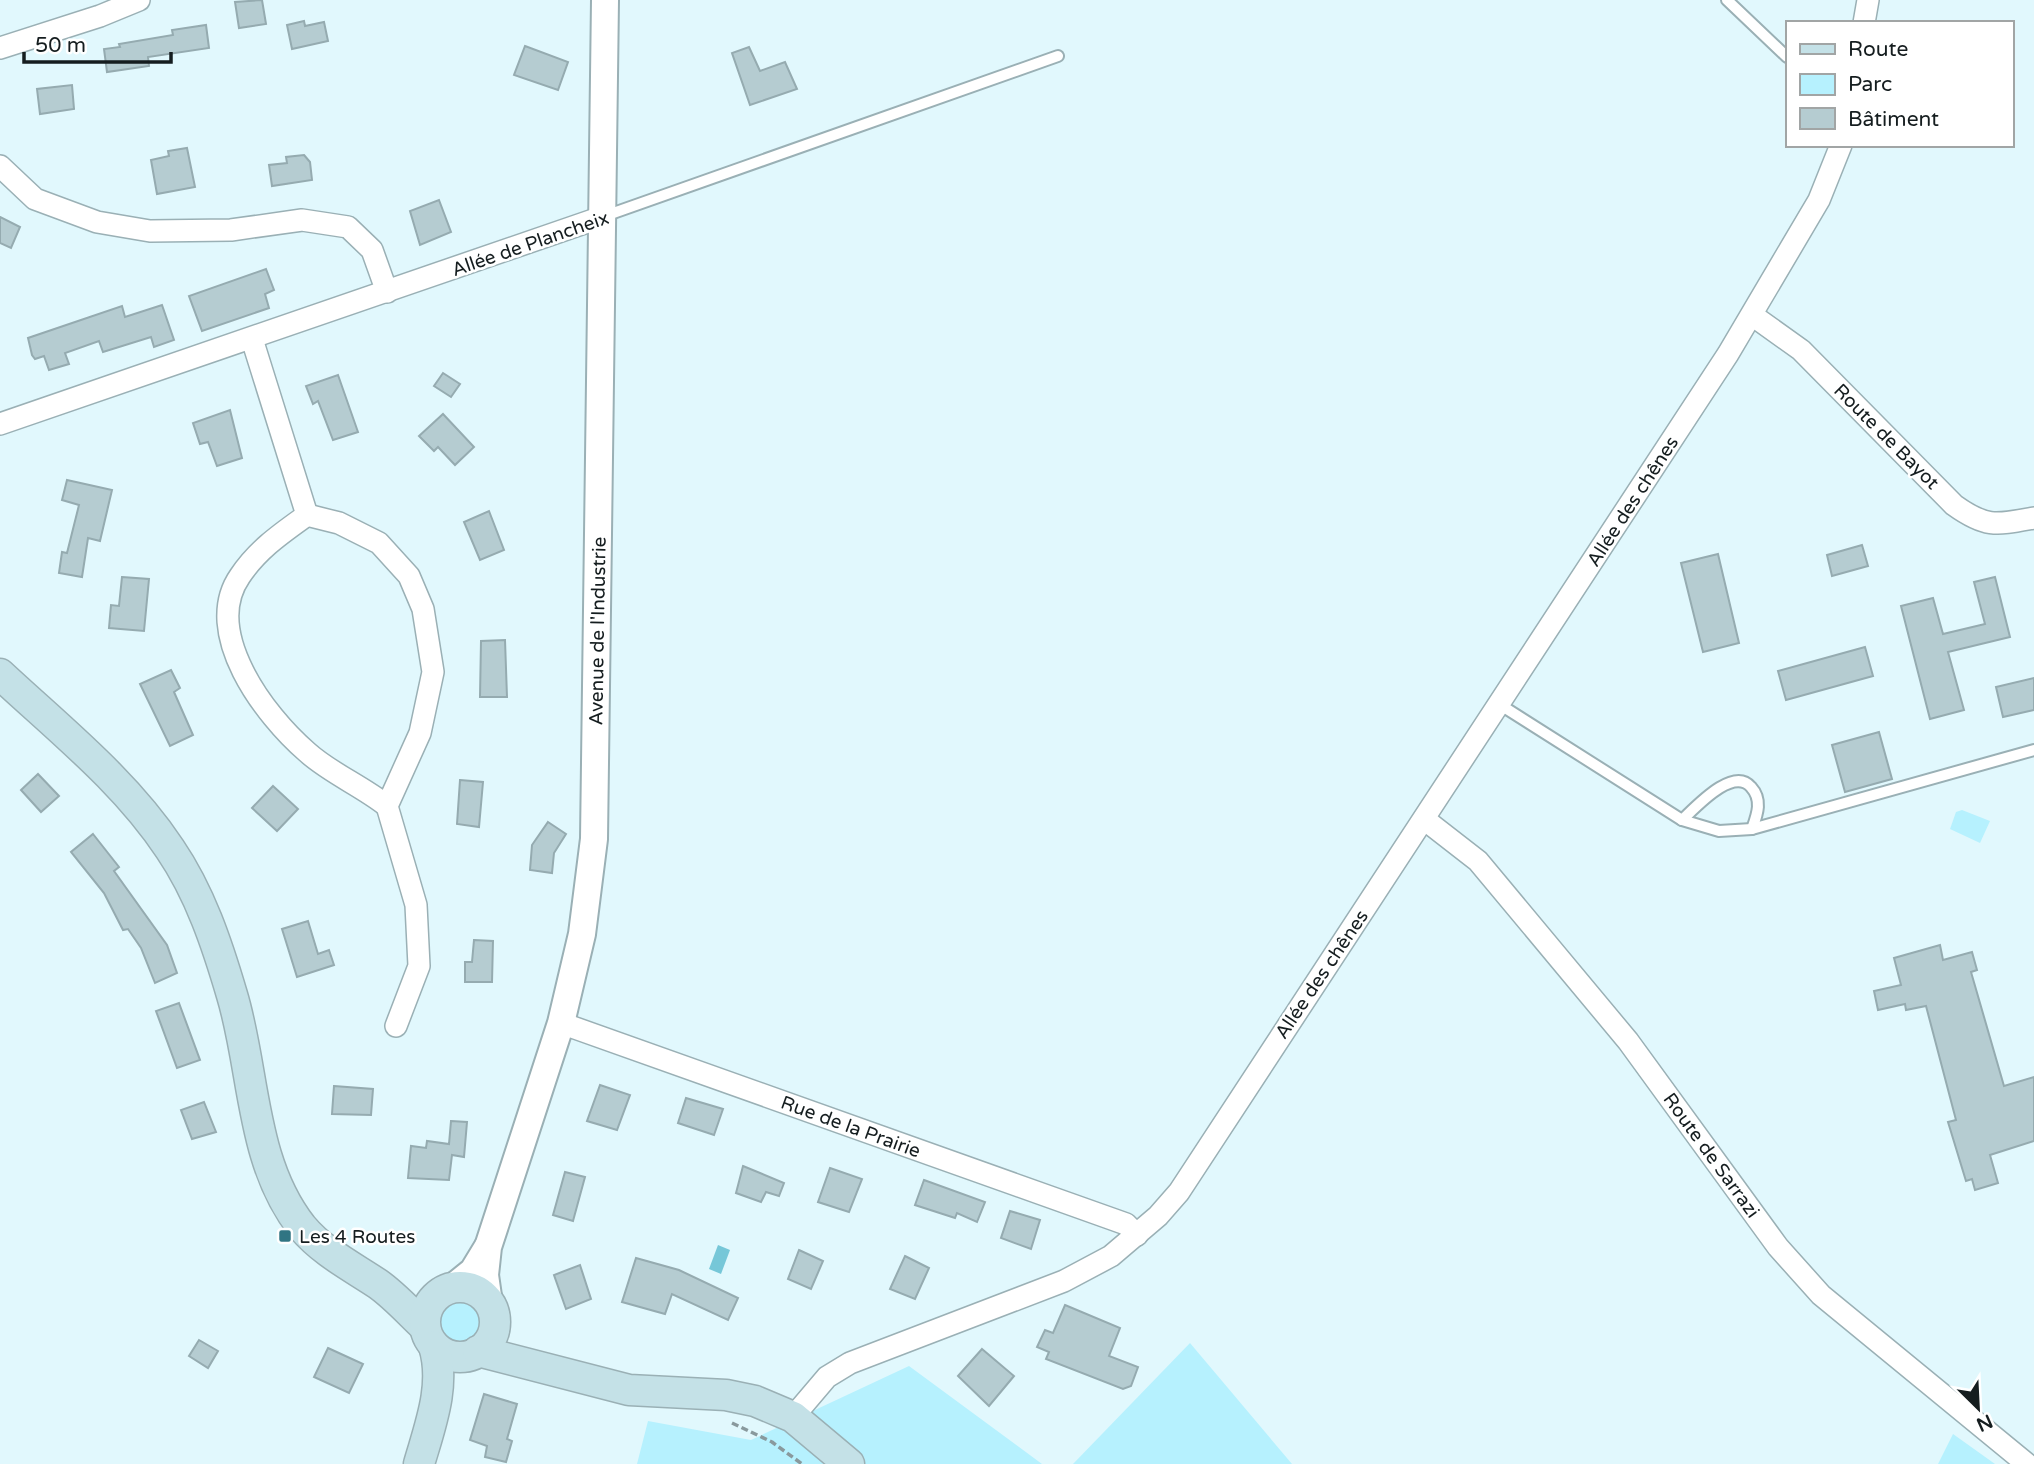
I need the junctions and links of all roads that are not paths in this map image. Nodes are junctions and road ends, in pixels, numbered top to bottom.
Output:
1 (139, 0) edge
2 (605, 0) edge
3 (1727, 0) edge
4 (1868, 0) edge
5 (1864, 21) edge
6 (0, 48) edge
7 (1058, 56) dead end
8 (1786, 56) edge
9 (1840, 147) edge
10 (0, 166) edge
11 (602, 217) junction
12 (387, 292) junction
13 (1752, 315) junction
14 (252, 340) junction
15 (0, 424) edge
16 (307, 515) junction
17 (2034, 518) edge
18 (0, 674) edge
19 (1499, 704) junction
20 (2034, 750) edge
21 (387, 806) junction
22 (1424, 819) junction
23 (1682, 820) junction
24 (1752, 830) junction
25 (561, 1023) junction
26 (396, 1026) dead end
27 (1137, 1235) junction
28 (488, 1247) junction
29 (380, 1285) junction
30 (446, 1290) junction
31 (492, 1314) junction
32 (430, 1336) junction
33 (474, 1354) junction
34 (536, 1368) junction
35 (433, 1415) junction
36 (793, 1417) junction
37 (419, 1464) edge
38 (849, 1464) edge
39 (2026, 1464) edge

1 - 6 street
2 - 11 street, Avenue de l'Industrie
3 - 8 lane
4 - 5 street
7 - 11 lane, Allée de Plancheix
9 - 13 street, Allée des chênes
10 - 12 street
11 - 12 street, Allée de Plancheix
11 - 25 street, Avenue de l'Industrie
12 - 14 street, Allée de Plancheix
13 - 17 street, Route de Bayot
13 - 19 street, Allée des chênes
14 - 15 street, Allée de Plancheix
14 - 16 street
16 - 21 street
16 - 21 street
18 - 29 main road
19 - 22 street, Allée des chênes
19 - 23 lane
20 - 24 lane
21 - 26 street
22 - 27 street, Allée des chênes
22 - 39 street, Route de Sarrazi
23 - 24 lane
23 - 24 lane
25 - 27 street, Rue de la Prairie
25 - 28 street, Avenue de l'Industrie
27 - 36 street, Allée des chênes
28 - 30 street, Avenue de l'Industrie
28 - 31 street, Avenue de l'Industrie
29 - 30 main road
29 - 32 main road
30 - 31 main road
30 - 32 main road
31 - 33 main road
31 - 34 main road
32 - 33 main road
32 - 35 main road
33 - 34 main road
33 - 35 main road
34 - 36 main road
35 - 37 main road
36 - 38 main road

